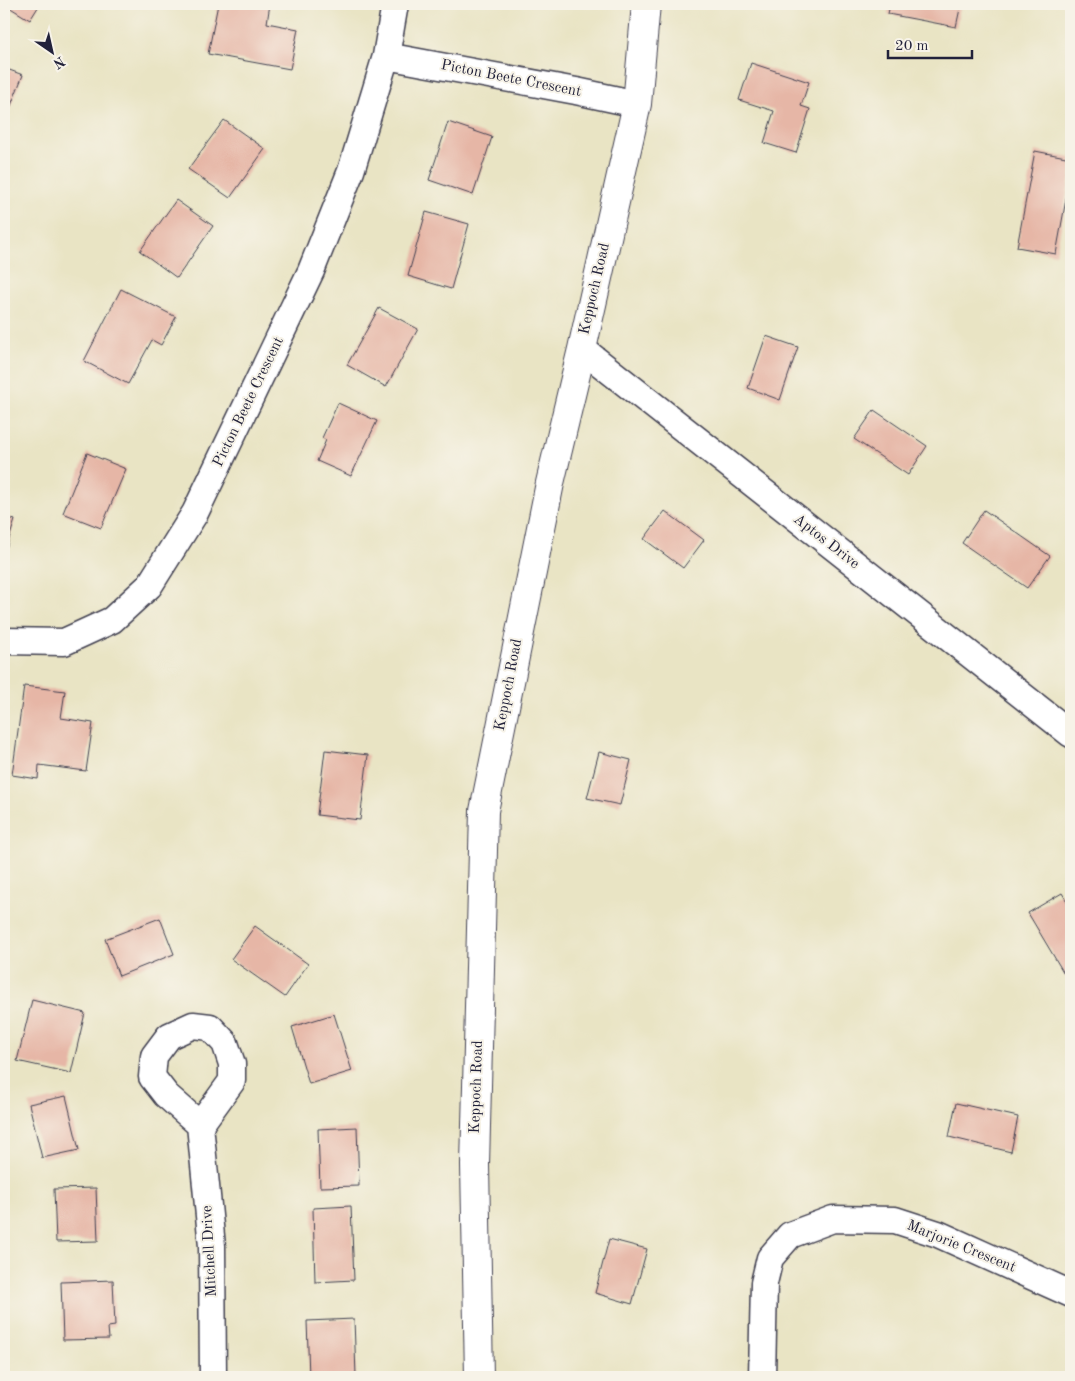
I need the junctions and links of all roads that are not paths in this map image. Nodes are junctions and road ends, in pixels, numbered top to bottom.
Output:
1 (395, 4) edge
2 (646, 4) edge
3 (386, 56) junction
4 (637, 104) junction
5 (582, 349) junction
6 (4, 641) edge
7 (1071, 734) edge
8 (200, 1125) dead end
9 (1071, 1294) edge
10 (213, 1377) edge
11 (478, 1377) edge
12 (762, 1377) edge

1 - 3 street, Picton Beete Crescent
2 - 4 street, Keppoch Road
3 - 4 street, Picton Beete Crescent
3 - 6 street, Picton Beete Crescent
4 - 5 street, Keppoch Road
5 - 7 street, Aptos Drive
5 - 11 street, Keppoch Road
8 - 10 street, Mitchell Drive
9 - 12 street, Marjorie Crescent

